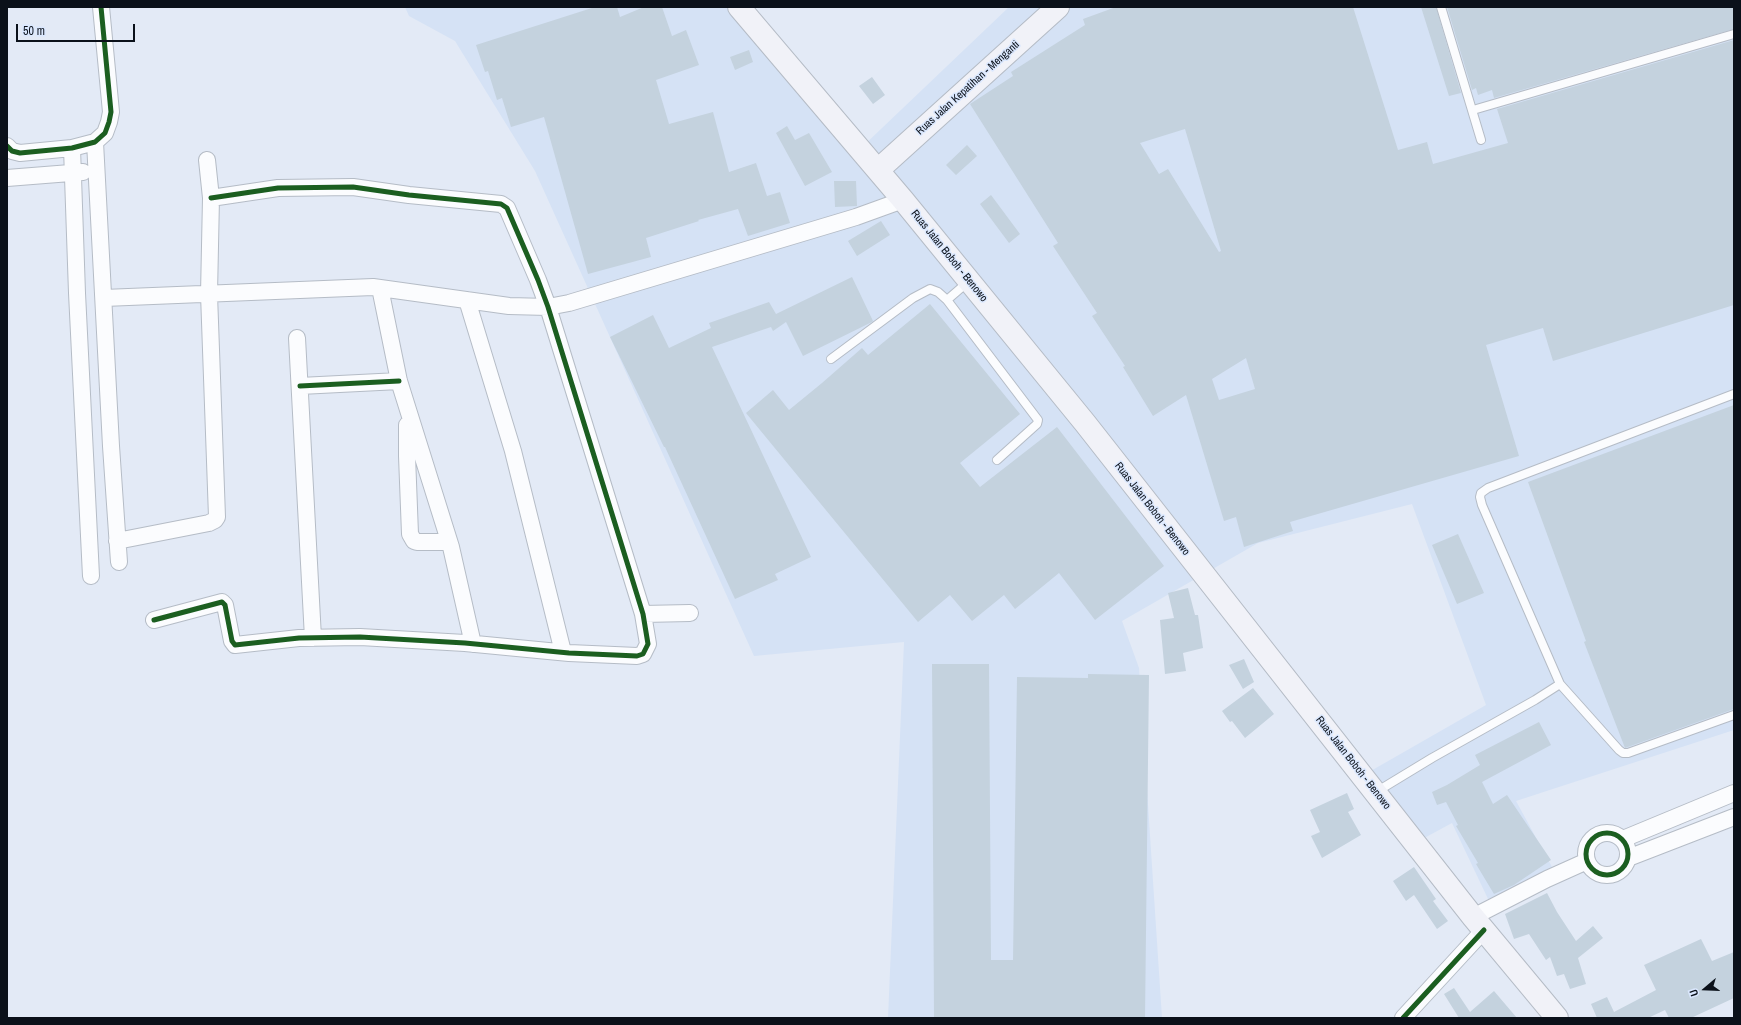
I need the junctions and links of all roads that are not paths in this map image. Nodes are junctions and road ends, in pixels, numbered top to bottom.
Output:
1 (101, 7) edge
2 (739, 7) edge
3 (1058, 7) edge
4 (1441, 7) edge
5 (1734, 34) edge
6 (1473, 110) junction
7 (1481, 140) dead end
8 (95, 142) junction
9 (7, 146) edge
10 (72, 148) junction
11 (207, 160) dead end
12 (878, 170) junction
13 (96, 171) junction
14 (73, 172) junction
15 (7, 178) edge
16 (211, 198) junction
17 (903, 200) junction
18 (969, 281) junction
19 (380, 288) junction
20 (208, 294) junction
21 (104, 298) junction
22 (467, 300) junction
23 (947, 300) junction
24 (548, 307) junction
25 (297, 338) dead end
26 (831, 359) dead end
27 (399, 381) junction
28 (300, 386) junction
29 (1734, 394) edge
30 (408, 410) junction
31 (997, 460) dead end
32 (117, 540) junction
33 (449, 542) junction
34 (119, 562) dead end
35 (91, 576) dead end
36 (642, 614) junction
37 (690, 614) dead end
38 (154, 620) dead end
39 (313, 638) junction
40 (473, 644) junction
41 (563, 652) junction
42 (1560, 684) junction
43 (1734, 715) edge
44 (1375, 792) junction
45 (1734, 793) edge
46 (1734, 817) edge
47 (1623, 839) junction
48 (1628, 858) junction
49 (1587, 861) junction
50 (1478, 923) junction
51 (1403, 1018) edge
52 (1557, 1018) edge

1 - 8 street
2 - 12 main road, Ruas Jalan Boboh - Benowo
3 - 12 main road, Ruas Jalan Kepatihan - Menganti
4 - 6 lane
5 - 6 lane
6 - 7 lane
8 - 10 street
8 - 13 street
9 - 10 street
10 - 14 street
11 - 16 street
12 - 17 main road, Ruas Jalan Boboh - Benowo
13 - 14 street
13 - 21 street
14 - 15 street
14 - 35 street
16 - 20 street
16 - 24 street
17 - 18 main road, Ruas Jalan Boboh - Benowo
17 - 24 street
18 - 23 lane
18 - 44 main road, Ruas Jalan Boboh - Benowo
19 - 20 street
19 - 22 street
19 - 27 street
20 - 21 street
20 - 32 street
21 - 32 street
22 - 24 street
22 - 41 street
23 - 26 lane
23 - 31 lane
24 - 36 street
25 - 28 street
27 - 28 street
27 - 30 street
28 - 39 street
29 - 42 lane
30 - 33 street
30 - 33 street
32 - 34 street
33 - 40 street
36 - 37 street
36 - 41 street
38 - 39 street
39 - 40 street
40 - 41 street
42 - 43 lane
42 - 44 lane
44 - 50 main road, Ruas Jalan Boboh - Benowo
45 - 47 street
46 - 48 street
47 - 48 street
47 - 49 street
48 - 49 street
49 - 50 street
50 - 51 street
50 - 52 main road, Ruas Jalan Boboh - Benowo

